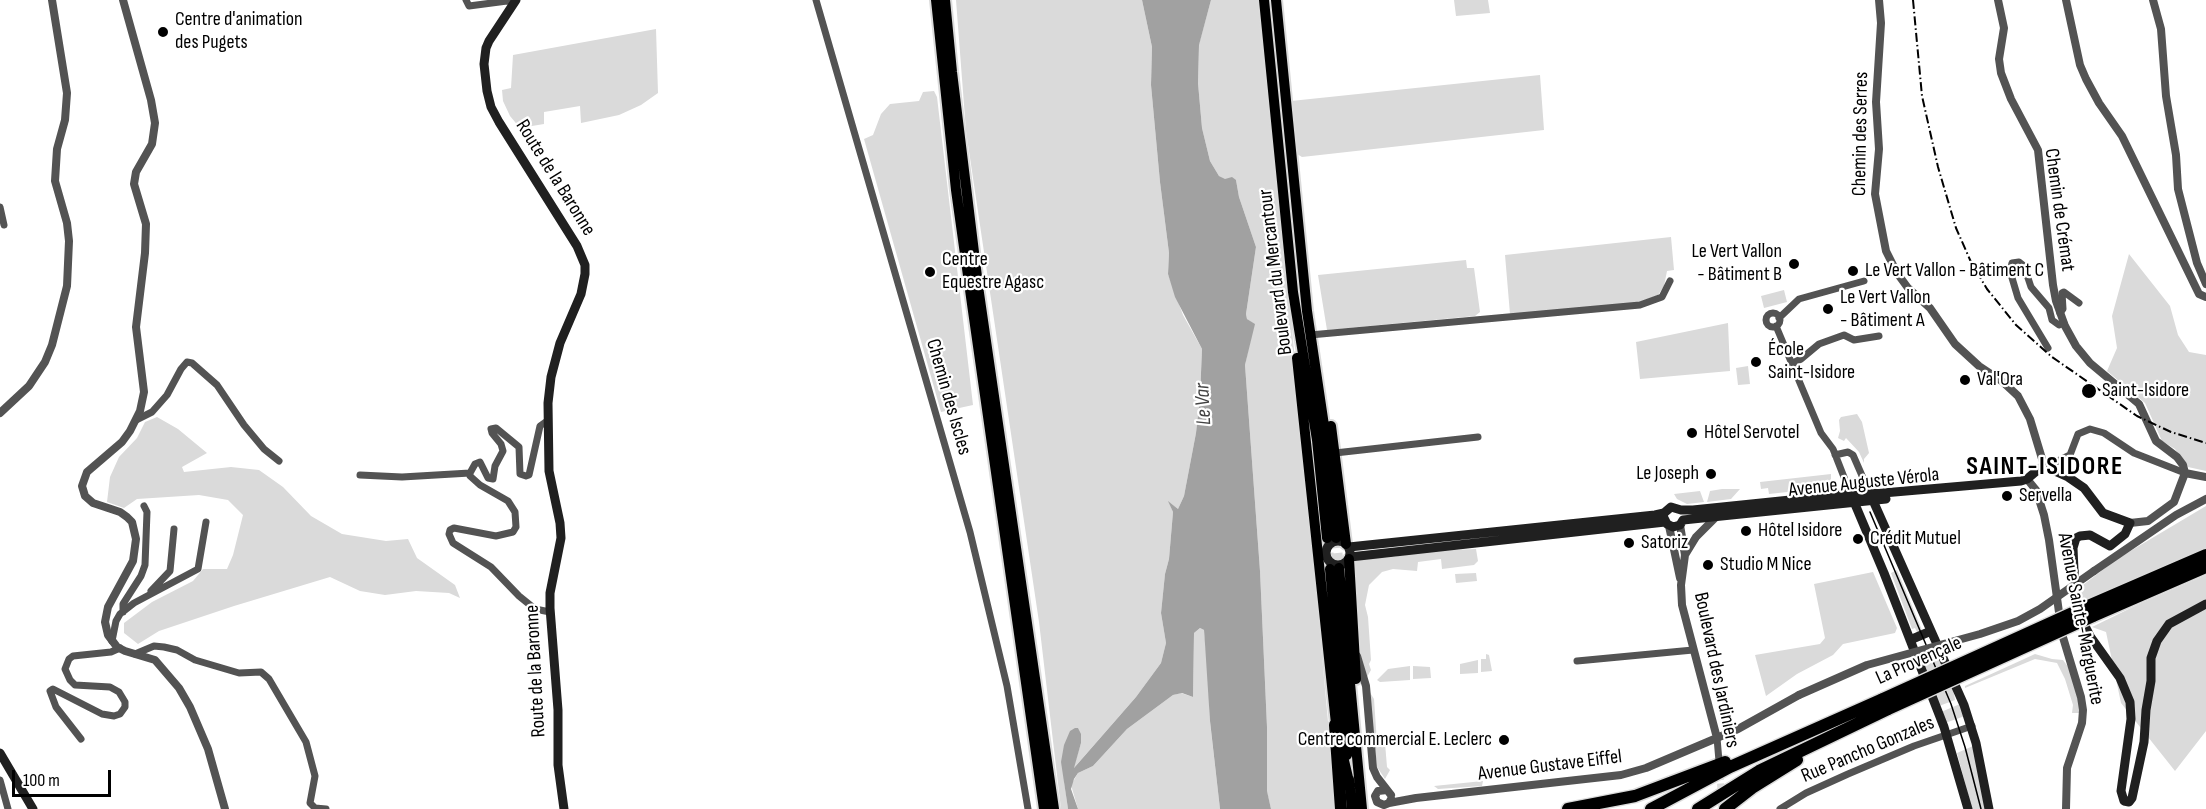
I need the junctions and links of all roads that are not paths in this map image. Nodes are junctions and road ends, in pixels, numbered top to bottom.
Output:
1 (52, 0) edge
2 (123, 0) edge
3 (466, 0) edge
4 (816, 0) edge
5 (936, 0) edge
6 (945, 0) edge
7 (1264, 0) edge
8 (1276, 0) edge
9 (1879, 0) edge
10 (1998, 0) edge
11 (2067, 0) edge
12 (2153, 0) edge
13 (516, 1) edge
14 (0, 207) edge
15 (4, 225) dead end
16 (1670, 281) dead end
17 (1864, 281) dead end
18 (2206, 284) edge
19 (1293, 292) junction
20 (2206, 297) edge
21 (2079, 303) dead end
22 (2060, 313) junction
23 (1779, 318) junction
24 (2064, 323) junction
25 (1776, 326) junction
26 (1310, 335) junction
27 (1879, 336) dead end
28 (2048, 348) dead end
29 (1791, 364) junction
30 (0, 413) edge
31 (136, 420) junction
32 (547, 421) junction
33 (1478, 437) dead end
34 (1308, 452) junction
35 (1335, 453) junction
36 (1835, 455) junction
37 (279, 461) dead end
38 (2045, 467) junction
39 (470, 473) junction
40 (2185, 473) junction
41 (360, 475) dead end
42 (2206, 477) edge
43 (2027, 482) junction
44 (1871, 497) junction
45 (1852, 498) junction
46 (2206, 499) edge
47 (144, 506) dead end
48 (1681, 510) junction
49 (1716, 517) junction
50 (1666, 520) junction
51 (206, 522) dead end
52 (1682, 522) junction
53 (2130, 523) junction
54 (174, 529) dead end
55 (1343, 547) junction
56 (1326, 555) junction
57 (1685, 555) junction
58 (2206, 555) edge
59 (2206, 567) edge
60 (1335, 568) tunnel mouth
61 (1681, 585) junction
62 (147, 596) junction
63 (1322, 596) junction
64 (2206, 604) edge
65 (2091, 611) junction
66 (123, 612) junction
67 (550, 612) junction
68 (1931, 631) junction
69 (1910, 640) junction
70 (112, 642) junction
71 (120, 648) junction
72 (1355, 648) junction
73 (1693, 651) junction
74 (135, 654) junction
75 (1577, 661) dead end
76 (1886, 704) junction
77 (1335, 725) junction
78 (1972, 726) junction
79 (1946, 734) junction
80 (1833, 736) junction
81 (1717, 738) junction
82 (81, 739) dead end
83 (1783, 742) junction
84 (0, 753) edge
85 (1719, 761) dead end
86 (0, 780) edge
87 (1355, 786) junction
88 (1386, 800) edge
89 (8, 809) edge
90 (33, 809) edge
91 (225, 809) edge
92 (326, 809) edge
93 (564, 809) edge
94 (1028, 809) edge
95 (1044, 809) edge
96 (1053, 809) edge
97 (1341, 809) edge
98 (1352, 809) edge
99 (1362, 809) edge
100 (1568, 809) edge
101 (1651, 809) edge
102 (1698, 809) edge
103 (1725, 809) edge
104 (1780, 809) edge
105 (1968, 809) edge
106 (1989, 809) edge
107 (2066, 809) edge

1 - 30 street
2 - 31 street
3 - 13 street
4 - 94 street, Chemin des Iscles
5 - 95 main road
6 - 96 main road
7 - 19 main road, Boulevard du Mercantour
8 - 26 main road, Boulevard du Mercantour
9 - 38 street, Chemin des Serres
10 - 22 street, Chemin de Crémat
11 - 20 street
12 - 18 street
13 - 32 main road, Route de la Baronne
14 - 15 street
16 - 26 street
17 - 23 street
19 - 34 main road
19 - 55 main road, Boulevard du Mercantour
21 - 22 street
22 - 24 street, Chemin de Crémat
23 - 25 street
23 - 25 street
24 - 28 street, Chemin de Crémat
24 - 40 street, Chemin de Crémat
25 - 29 street
26 - 35 main road
26 - 55 main road, Boulevard du Mercantour
27 - 29 street
29 - 36 street
31 - 37 street
31 - 70 street
32 - 39 street
32 - 67 main road, Route de la Baronne
33 - 35 street
34 - 56 main road
34 - 63 main road
35 - 55 main road
36 - 44 street
36 - 45 street
38 - 40 street
38 - 43 main road
38 - 53 main road
39 - 41 street
39 - 67 street
40 - 42 street
40 - 53 street
43 - 44 main road, Avenue Auguste Vérola
43 - 107 street, Avenue Sainte-Marguerite
44 - 45 main road, Avenue Auguste Vérola
44 - 68 main road
45 - 48 main road, Avenue Auguste Vérola
45 - 49 main road, Avenue Auguste Vérola
45 - 69 main road
46 - 81 street, Avenue Gustave Eiffel, bridge
47 - 66 street
48 - 50 main road, Avenue Auguste Vérola
48 - 52 main road
49 - 52 main road, Avenue Auguste Vérola
49 - 57 street, Boulevard des Jardiniers
50 - 52 main road, Avenue Auguste Vérola
50 - 55 main road
50 - 61 street, Boulevard des Jardiniers
51 - 62 street
52 - 57 street, Boulevard des Jardiniers
53 - 64 main road, bridge
54 - 62 street
55 - 56 main road
55 - 56 main road
55 - 72 main road
56 - 63 main road
57 - 61 street, Boulevard des Jardiniers
58 - 65 highway, La Provençale
59 - 65 highway, La Provençale
60 - 87 main road
61 - 73 street, Boulevard des Jardiniers
62 - 66 street
63 - 77 main road
65 - 76 highway, La Provençale, bridge
66 - 70 street
67 - 93 main road, Route de la Baronne
68 - 69 main road
68 - 78 main road
69 - 79 main road
70 - 71 street
71 - 74 street
71 - 82 street
72 - 87 main road
72 - 88 street
73 - 75 street
73 - 81 street, Boulevard des Jardiniers
74 - 91 street
74 - 92 street
76 - 80 highway, La Provençale
76 - 83 highway, La Provençale
77 - 87 main road
77 - 97 highway
78 - 79 street, Rue Pancho Gonzales
78 - 106 main road
79 - 104 street, Rue Pancho Gonzales
79 - 105 main road
80 - 102 highway, La Provençale
80 - 103 highway
81 - 85 street, Boulevard des Jardiniers
81 - 88 street, Avenue Gustave Eiffel
83 - 100 highway
83 - 101 highway, La Provençale
84 - 90 main road
86 - 89 street
87 - 98 main road
87 - 99 main road

